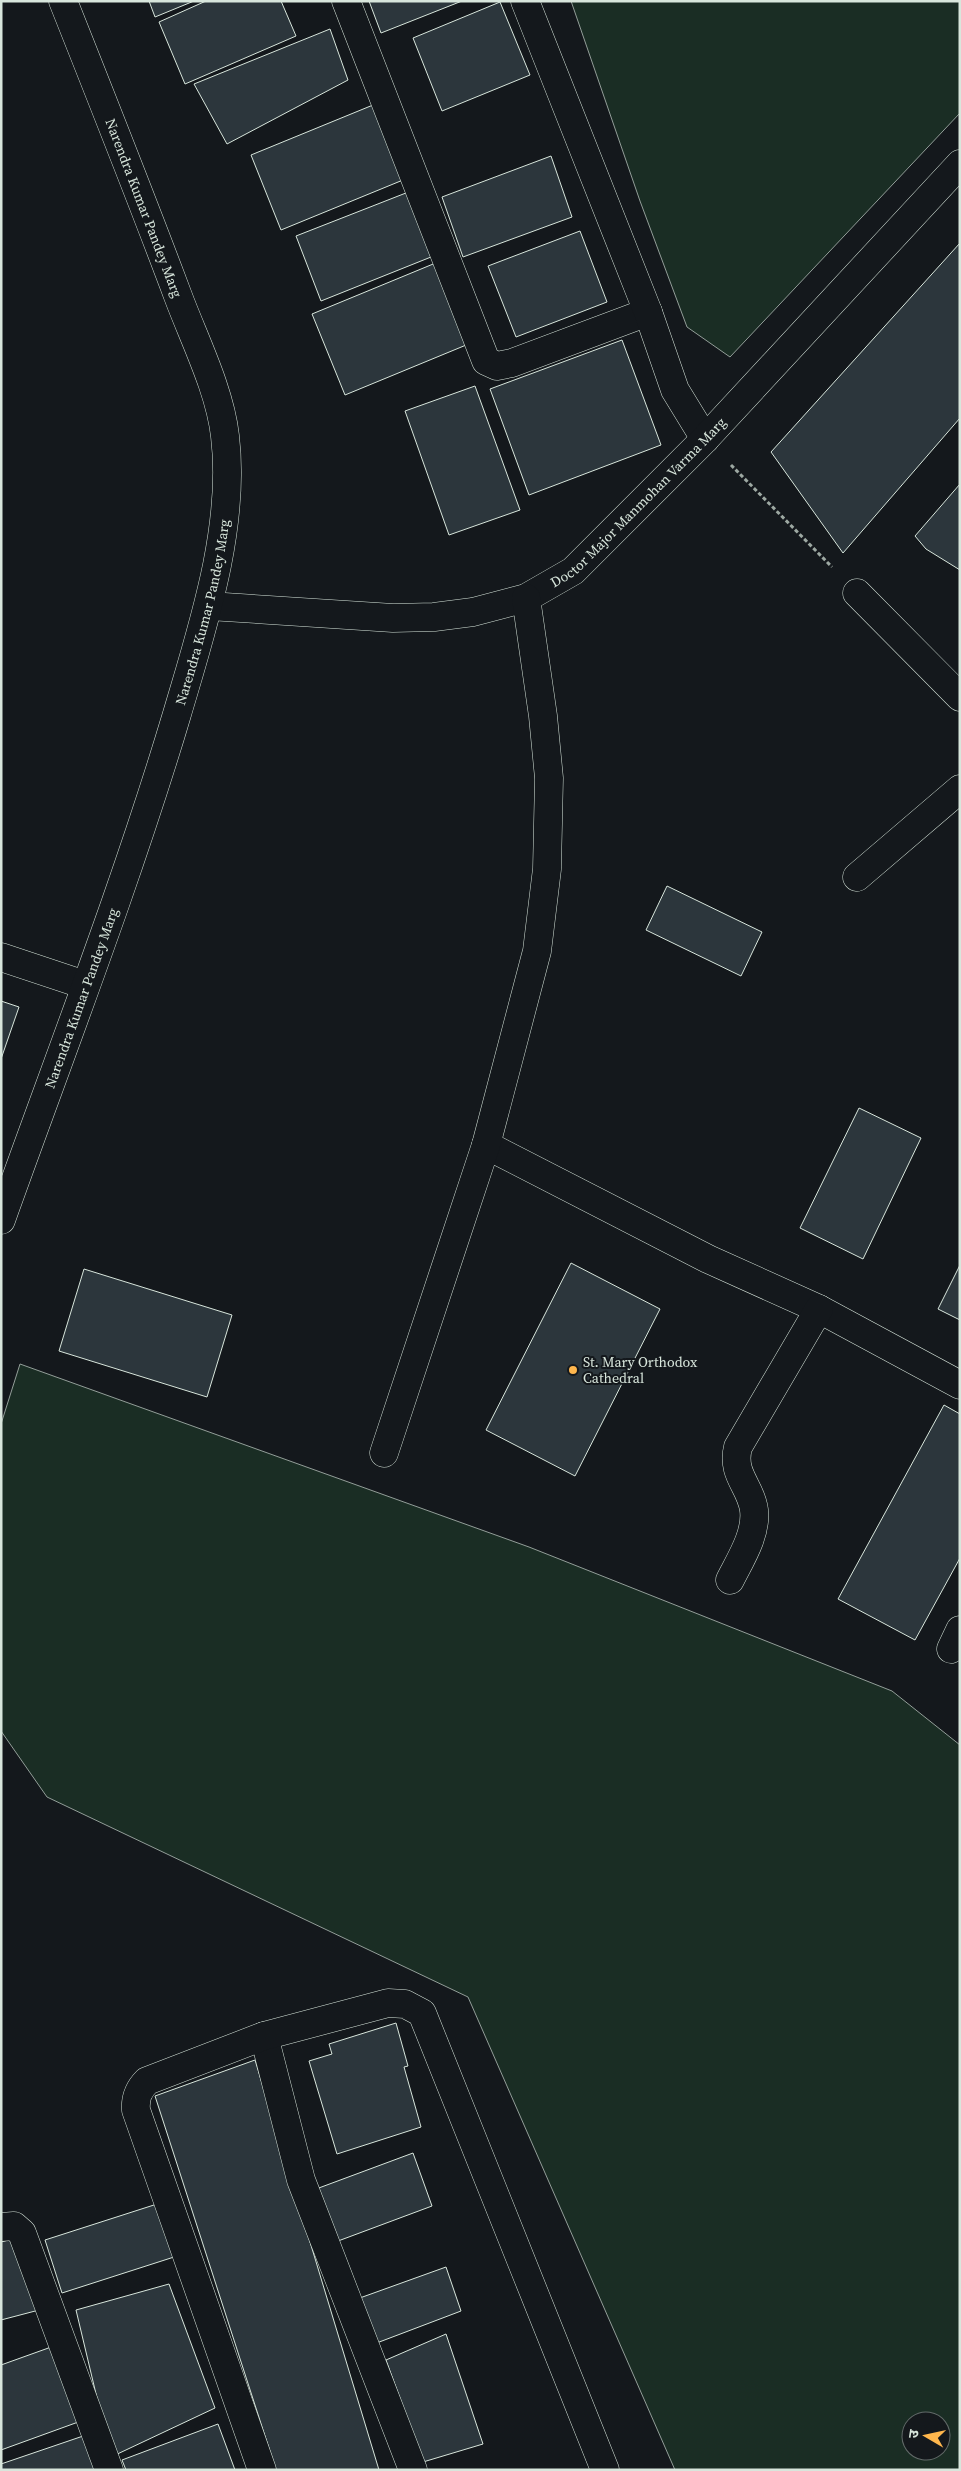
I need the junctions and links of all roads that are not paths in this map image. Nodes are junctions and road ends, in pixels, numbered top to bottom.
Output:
1 (63, 1) edge
2 (346, 1) edge
3 (525, 1) edge
4 (960, 164) edge
5 (648, 312) junction
6 (705, 439) junction
7 (858, 593) road end
8 (526, 598) junction
9 (209, 606) junction
10 (960, 697) edge
11 (960, 789) edge
12 (857, 877) dead end
13 (1, 957) edge
14 (85, 985) junction
15 (486, 1145) junction
16 (1, 1220) edge
17 (820, 1309) junction
18 (960, 1385) edge
19 (384, 1453) dead end
20 (730, 1580) dead end
21 (264, 2036) junction
22 (1, 2227) edge
23 (109, 2470) edge
24 (262, 2470) edge
25 (413, 2470) edge
26 (605, 2470) edge

1 - 9 street, Narendra Kumar Pandey Marg
2 - 5 street
3 - 5 street
4 - 6 street, Doctor Major Manmohan Varma Marg
5 - 6 street
6 - 8 street, Doctor Major Manmohan Varma Marg
7 - 10 street
8 - 9 street, Doctor Major Manmohan Varma Marg
8 - 15 street
9 - 14 street, Narendra Kumar Pandey Marg
11 - 12 street
13 - 14 street
14 - 16 street, Narendra Kumar Pandey Marg
15 - 17 street
15 - 19 street
17 - 18 street
17 - 20 street
21 - 24 street
21 - 25 street
21 - 26 street
22 - 23 street

